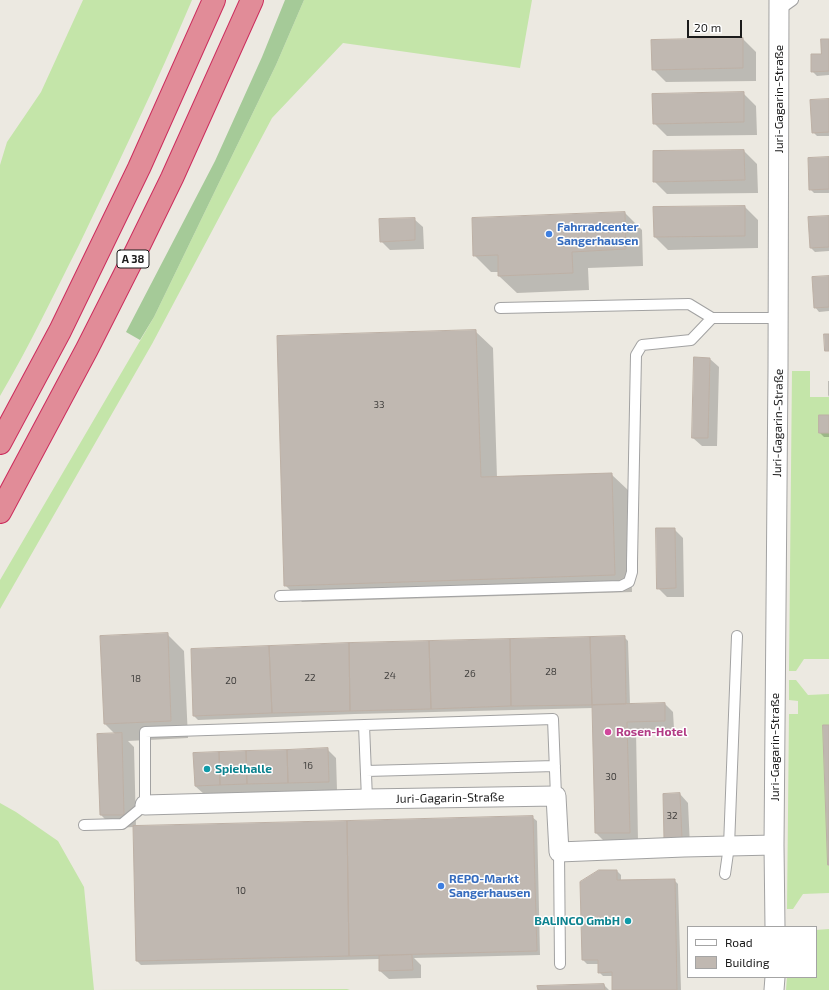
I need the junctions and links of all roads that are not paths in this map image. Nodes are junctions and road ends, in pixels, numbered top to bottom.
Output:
1 (214, 0) edge
2 (252, 0) edge
3 (783, 3) edge
4 (500, 308) dead end
5 (712, 318) junction
6 (778, 318) junction
7 (0, 443) edge
8 (0, 512) edge
9 (280, 596) dead end
10 (737, 636) dead end
11 (364, 725) junction
12 (555, 766) junction
13 (366, 771) junction
14 (556, 796) junction
15 (367, 799) junction
16 (145, 805) junction
17 (84, 825) dead end
18 (774, 845) junction
19 (729, 846) junction
20 (559, 852) junction
21 (725, 874) dead end
22 (775, 926) edge
23 (560, 964) dead end
24 (775, 978) edge
25 (774, 990) edge

1 - 7 highway, A 38
2 - 8 highway, A 38
3 - 6 street, Juri-Gagarin-Straße
4 - 5 lane
5 - 6 lane
5 - 9 lane
6 - 18 street, Juri-Gagarin-Straße
10 - 19 lane
11 - 12 lane
11 - 13 lane
11 - 16 lane
12 - 13 lane
12 - 14 lane
13 - 15 lane
14 - 15 street, Juri-Gagarin-Straße
14 - 20 street
15 - 16 street, Juri-Gagarin-Straße
16 - 17 lane
18 - 19 street
18 - 22 street, Juri-Gagarin-Straße
19 - 20 street
19 - 21 lane
20 - 23 lane
24 - 25 street

